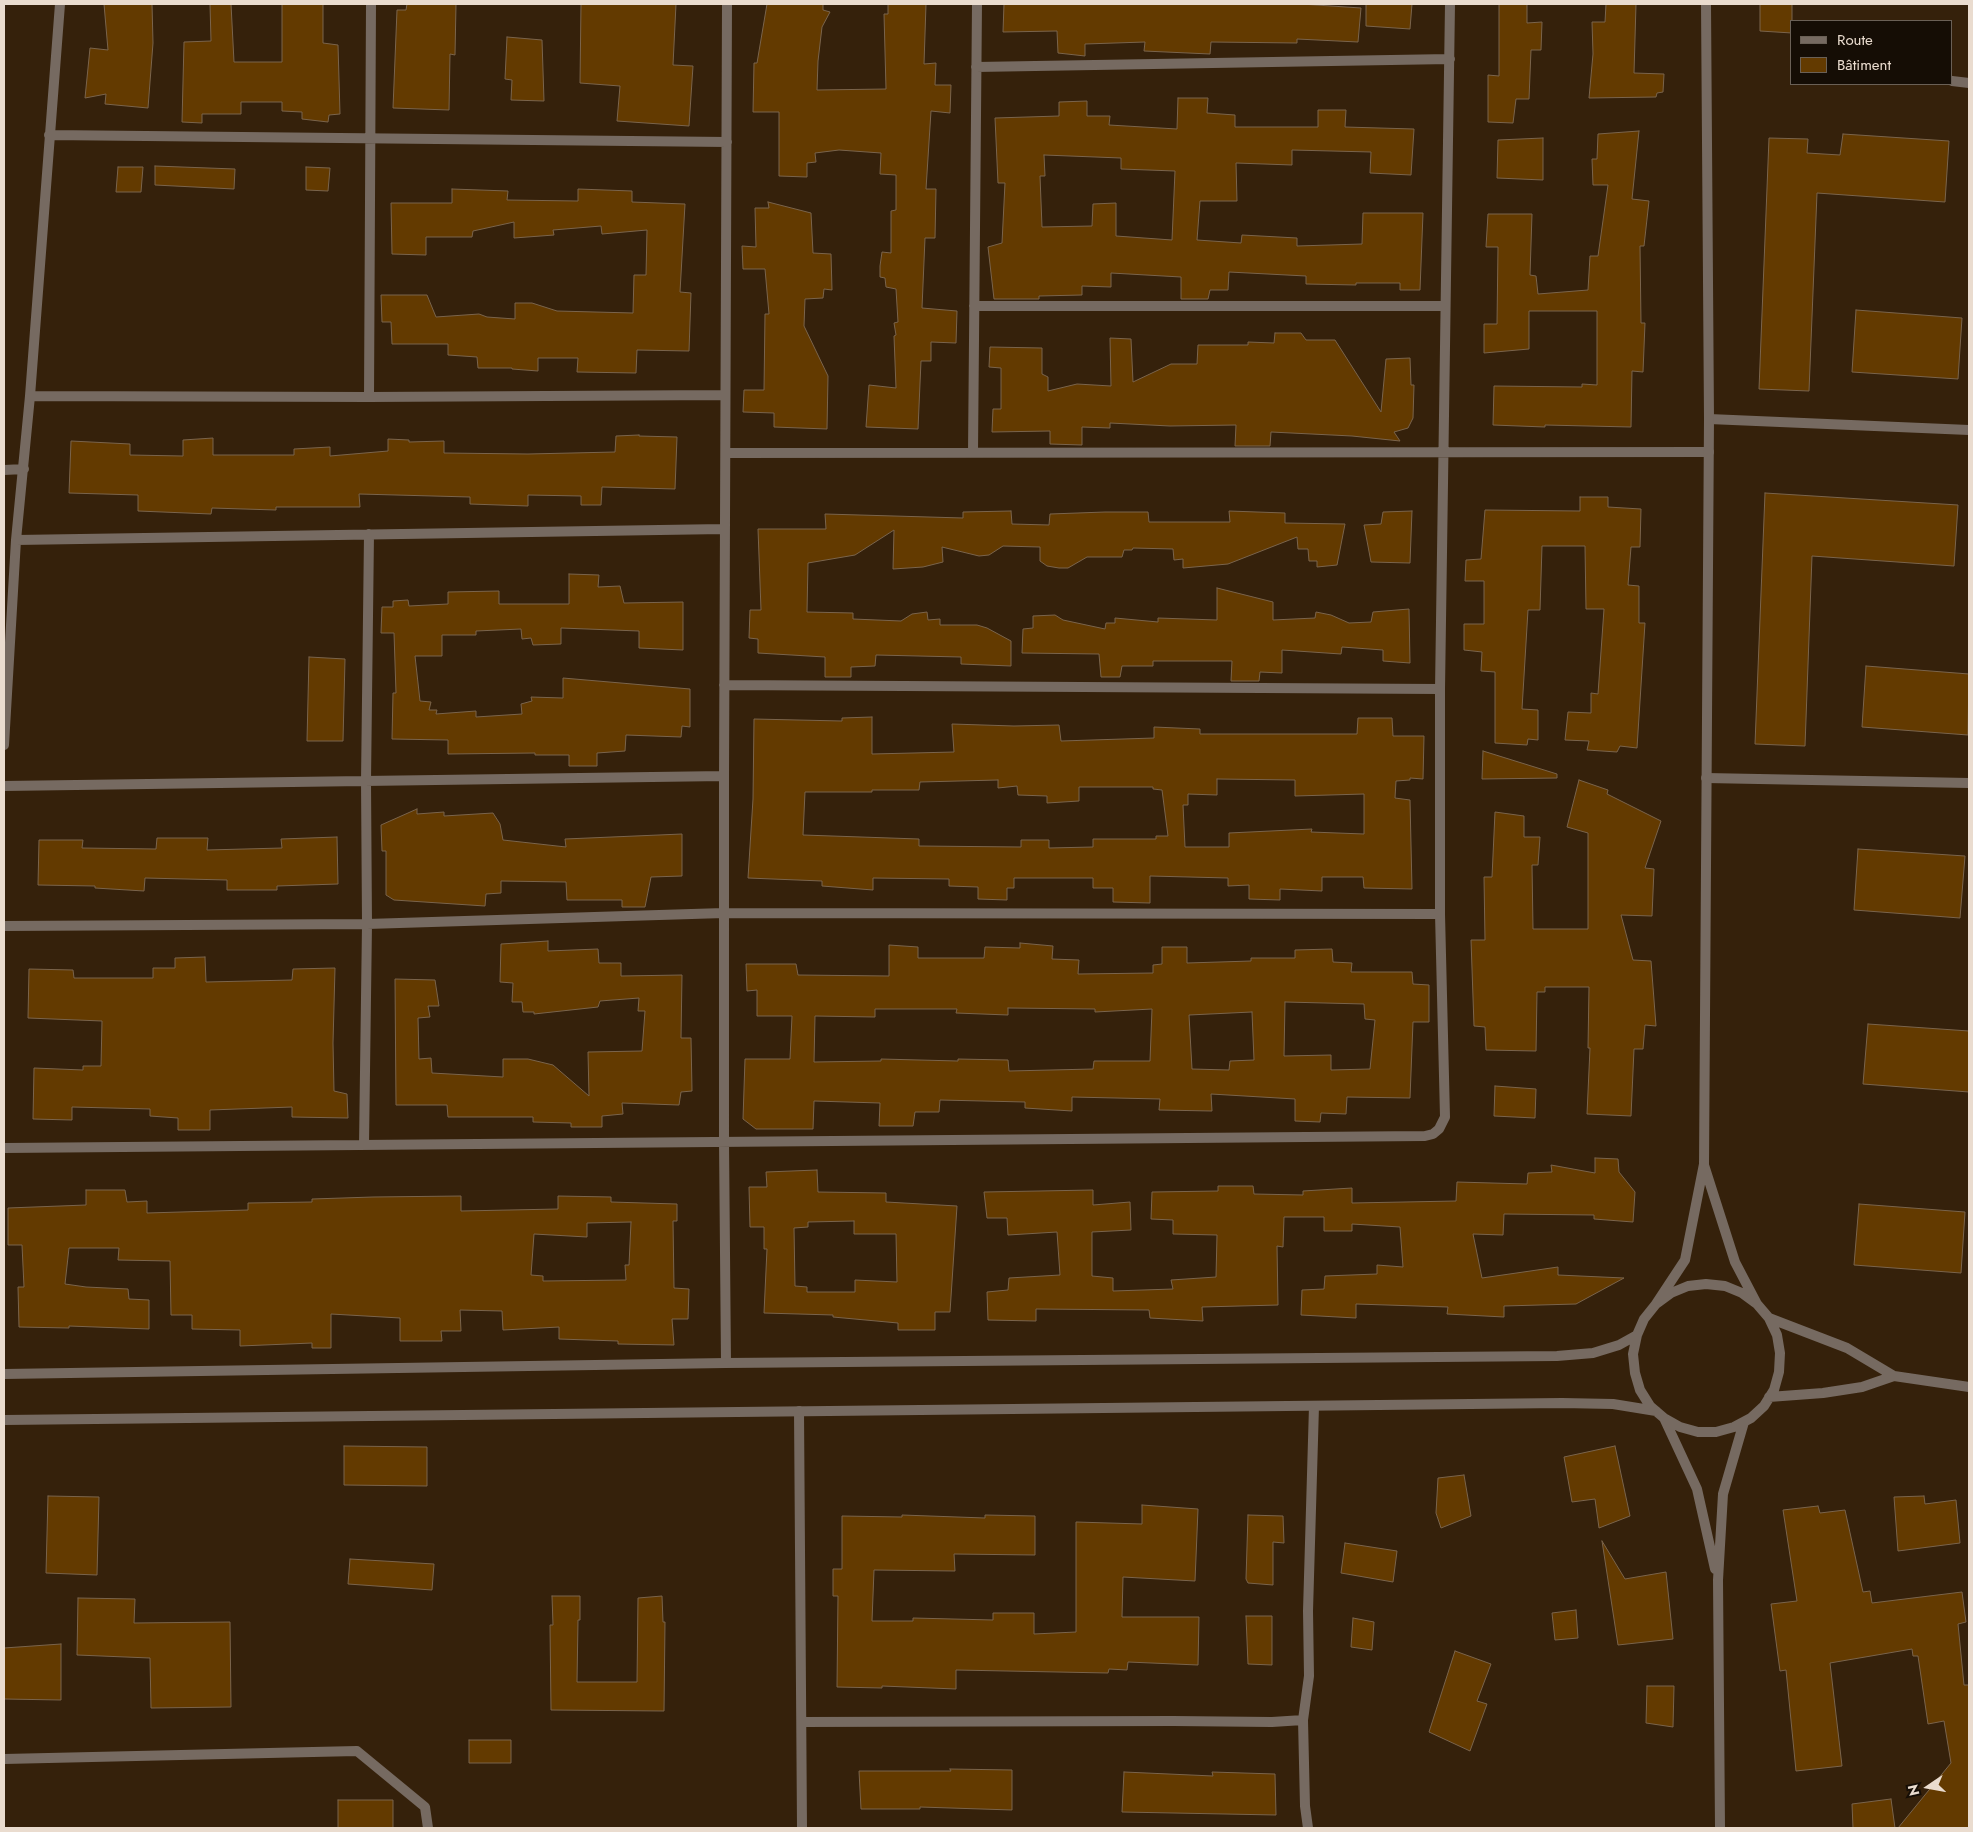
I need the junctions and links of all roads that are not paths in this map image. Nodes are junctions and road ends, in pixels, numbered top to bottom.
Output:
1 (60, 4) edge
2 (371, 4) edge
3 (727, 4) edge
4 (977, 4) edge
5 (1450, 4) edge
6 (1706, 4) edge
7 (1450, 59) junction
8 (976, 67) junction
9 (1953, 82) edge
10 (1969, 83) edge
11 (49, 135) junction
12 (370, 138) junction
13 (727, 142) junction
14 (974, 306) junction
15 (1445, 306) junction
16 (724, 395) junction
17 (30, 396) junction
18 (369, 398) junction
19 (1709, 419) junction
20 (1969, 430) edge
21 (973, 452) junction
22 (1709, 452) junction
23 (726, 453) junction
24 (1443, 453) junction
25 (24, 469) junction
26 (4, 470) edge
27 (724, 529) junction
28 (369, 534) junction
29 (16, 540) junction
30 (724, 685) junction
31 (1440, 689) junction
32 (4, 703) edge
33 (4, 745) edge
34 (724, 776) junction
35 (1706, 778) junction
36 (366, 781) junction
37 (1969, 783) edge
38 (4, 786) edge
39 (724, 913) junction
40 (1440, 914) junction
41 (368, 924) junction
42 (4, 926) edge
43 (724, 1142) junction
44 (364, 1145) junction
45 (4, 1148) edge
46 (1704, 1164) junction
47 (1656, 1304) junction
48 (1757, 1304) junction
49 (1769, 1318) junction
50 (1637, 1336) junction
51 (726, 1363) junction
52 (4, 1374) edge
53 (1894, 1376) junction
54 (1969, 1387) edge
55 (1769, 1397) junction
56 (1314, 1406) junction
57 (799, 1411) junction
58 (1656, 1411) junction
59 (1664, 1418) junction
60 (4, 1420) edge
61 (1744, 1422) junction
62 (1718, 1580) junction
63 (1304, 1720) junction
64 (802, 1722) junction
65 (4, 1759) edge
66 (428, 1828) edge
67 (802, 1828) edge
68 (1308, 1828) edge
69 (1720, 1828) edge

1 - 11 street
2 - 12 street
3 - 13 street
4 - 8 street
5 - 7 street
6 - 19 street
7 - 8 street
7 - 15 street
8 - 14 street
9 - 10 street
11 - 12 street
11 - 17 street
12 - 13 street
12 - 18 street
13 - 16 street
14 - 15 street
14 - 21 street
15 - 24 street
16 - 18 street
16 - 23 street
17 - 18 street
17 - 25 street
19 - 20 street
19 - 22 street
21 - 23 street
21 - 24 street
22 - 24 street
22 - 35 street
23 - 27 street
24 - 31 street
25 - 26 street
25 - 29 street
27 - 28 street
27 - 30 street
28 - 29 street
28 - 36 street
29 - 32 street
30 - 31 street
30 - 34 street
31 - 40 street
32 - 33 street
34 - 36 street
34 - 39 street
35 - 37 street
35 - 46 street
36 - 38 street
36 - 41 street
39 - 40 street
39 - 41 street
39 - 43 street
40 - 43 street
41 - 42 street
41 - 44 street
43 - 44 street
43 - 51 street
44 - 45 street
46 - 47 street
46 - 48 street
47 - 48 street
47 - 50 street
48 - 49 street
49 - 53 street
49 - 55 street
50 - 51 street
50 - 58 street
51 - 52 street
53 - 54 street
53 - 55 street
55 - 61 street
56 - 57 street
56 - 58 street
56 - 63 street
57 - 60 street
57 - 64 street
58 - 59 street
59 - 61 street
59 - 62 street
61 - 62 street
62 - 69 street
63 - 64 street
63 - 68 street
64 - 67 street
65 - 66 street

